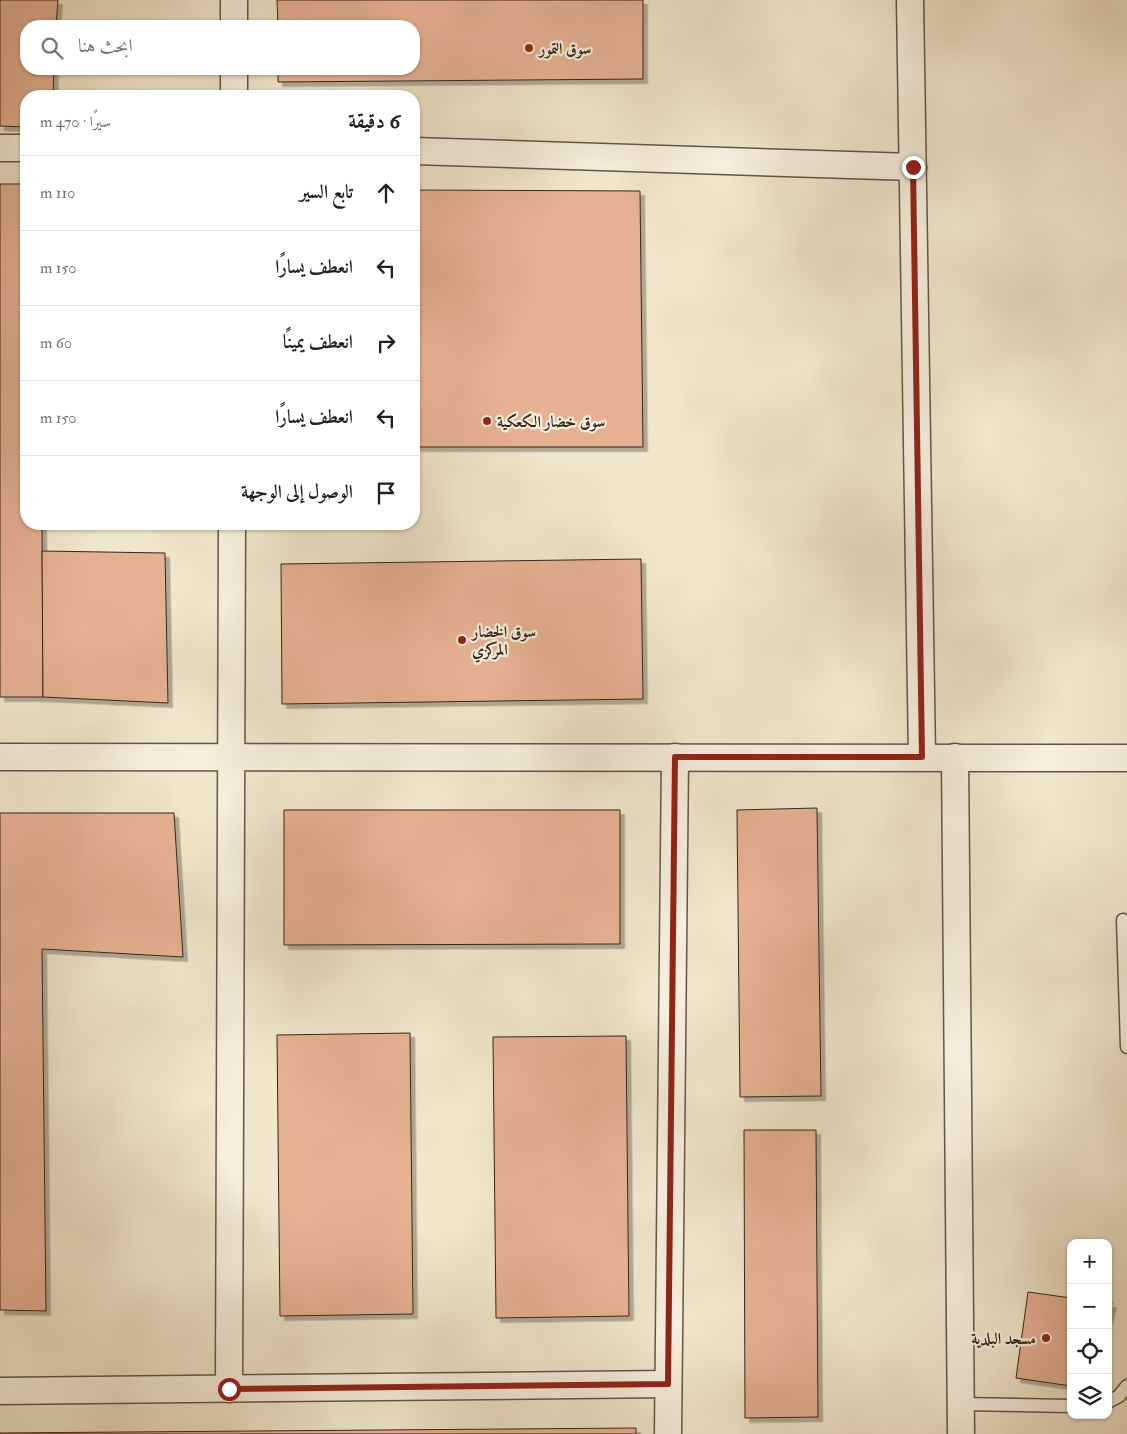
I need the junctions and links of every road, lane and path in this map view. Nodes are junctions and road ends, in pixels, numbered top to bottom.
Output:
1 (234, 0) edge
2 (910, 0) edge
3 (234, 20) edge
4 (234, 75) edge
5 (234, 90) edge
6 (0, 148) edge
7 (20, 148) edge
8 (420, 151) edge
9 (913, 167) junction
10 (232, 530) edge
11 (0, 757) edge
12 (231, 757) junction
13 (675, 757) junction
14 (922, 757) junction
15 (954, 757) junction
16 (1127, 758) edge
17 (1123, 920) dead end
18 (1127, 1046) edge
19 (668, 1384) junction
20 (1127, 1386) edge
21 (229, 1389) junction
22 (0, 1391) edge
23 (1112, 1400) edge
24 (960, 1404) junction
25 (1067, 1406) edge
26 (668, 1434) edge
27 (961, 1434) edge

1 - 3 street
2 - 9 street
4 - 5 street
6 - 7 street
8 - 9 street
9 - 14 street
10 - 12 street
11 - 12 street
12 - 13 street
12 - 21 street
13 - 14 street
13 - 19 street
14 - 15 street
15 - 16 street
15 - 24 street
17 - 18 lane
19 - 21 street
19 - 26 street
20 - 23 lane
21 - 22 street
24 - 25 lane
24 - 27 street

